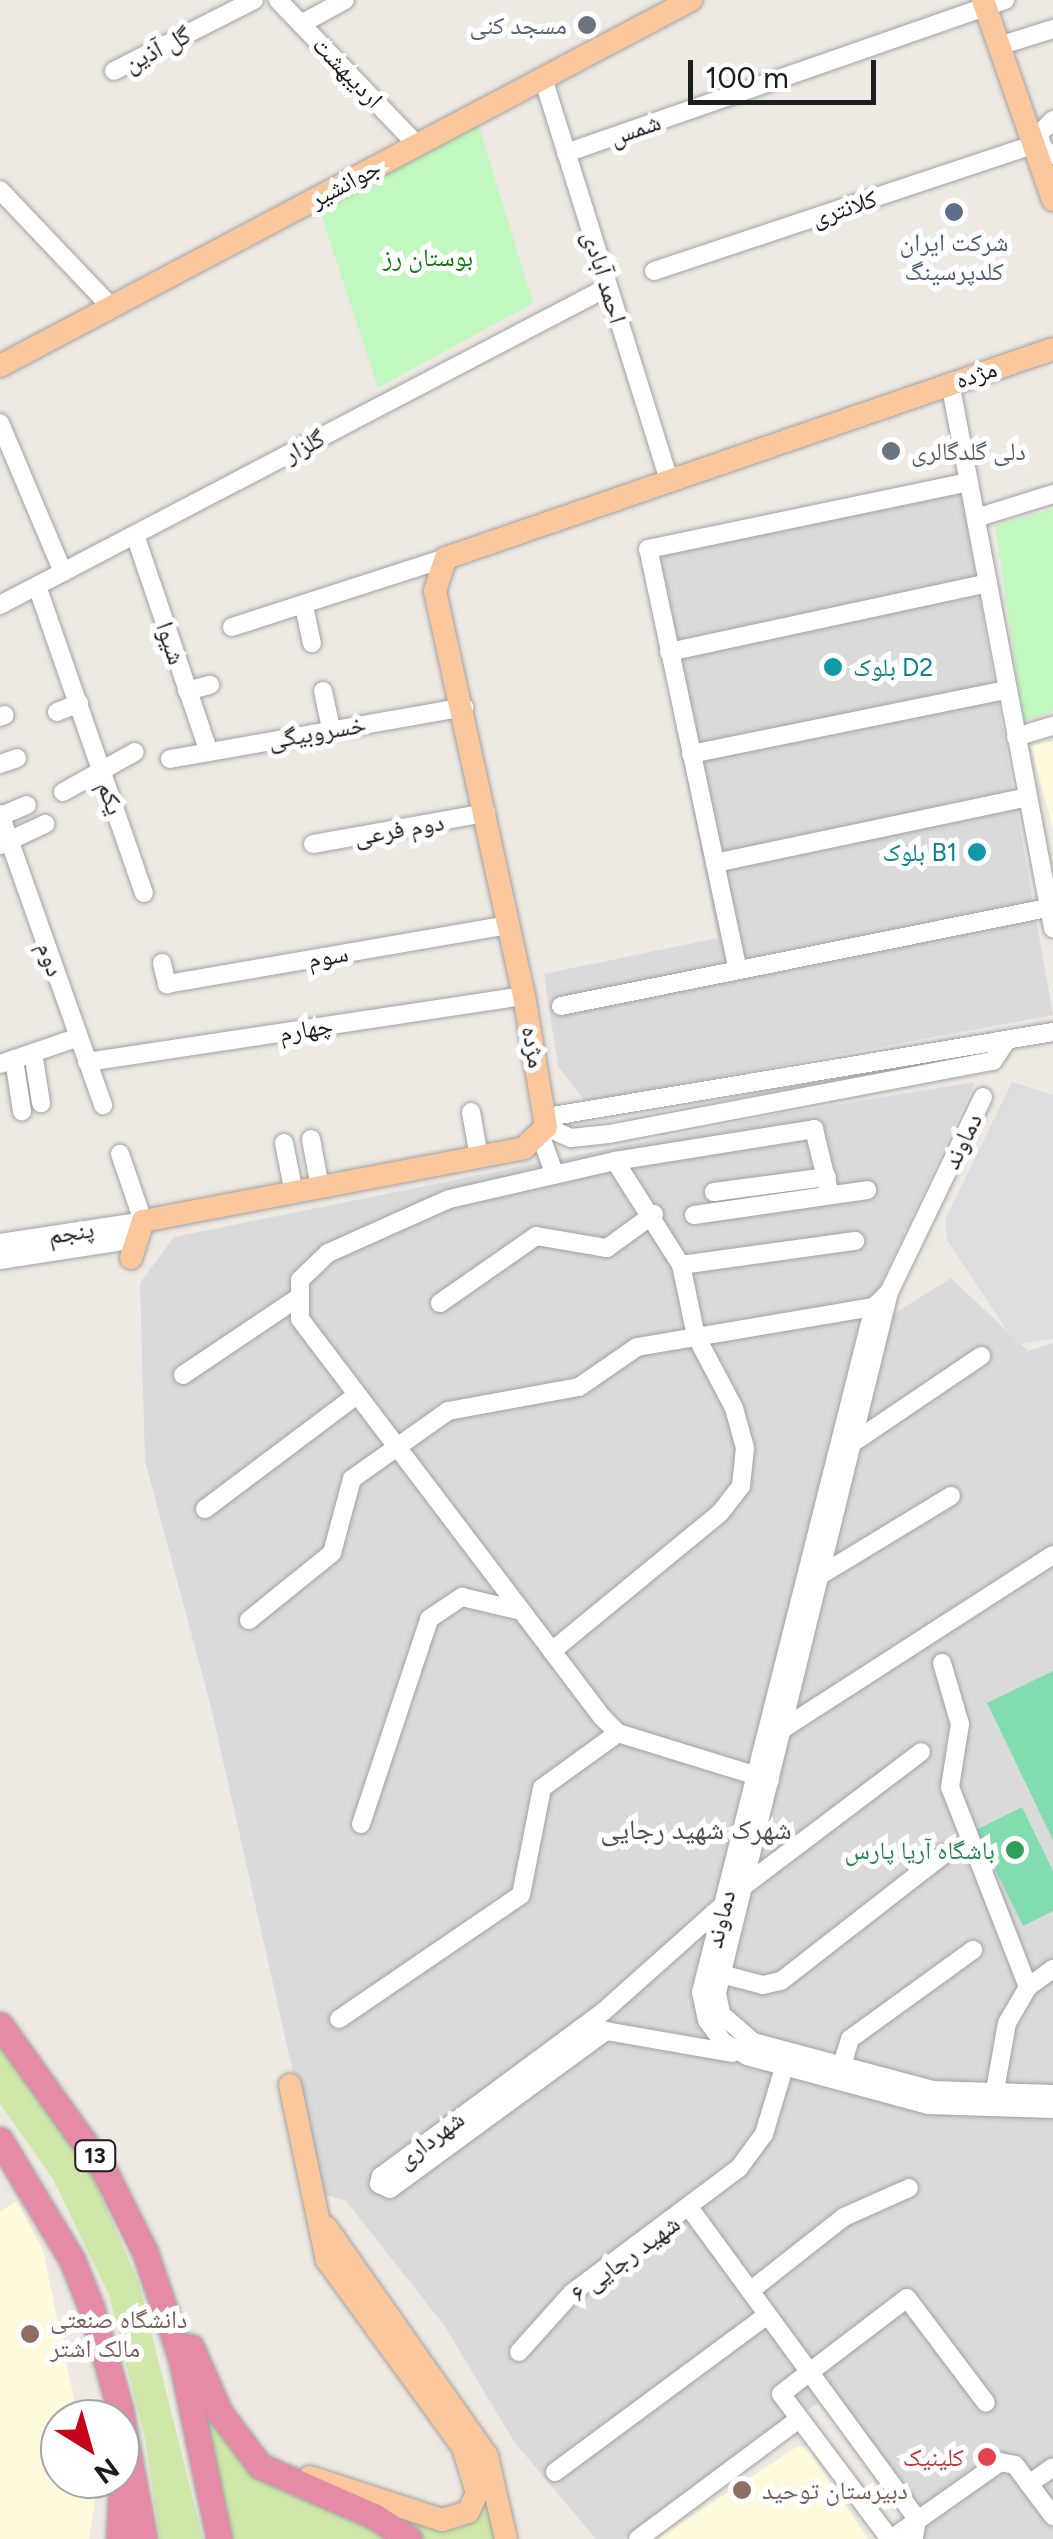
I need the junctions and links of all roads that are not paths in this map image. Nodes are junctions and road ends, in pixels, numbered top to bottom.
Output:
1 (254, 0) edge
2 (278, 0) edge
3 (345, 0) edge
4 (691, 0) edge
5 (991, 2) edge
6 (301, 24) junction
7 (1053, 29) edge
8 (1000, 46) junction
9 (114, 71) dead end
10 (543, 78) junction
11 (1044, 142) edge
12 (418, 145) junction
13 (566, 153) junction
14 (0, 190) edge
15 (1053, 200) edge
16 (654, 271) dead end
17 (608, 287) junction
18 (112, 307) junction
19 (1053, 349) edge
20 (0, 366) edge
21 (950, 382) junction
22 (0, 424) edge
23 (668, 476) junction
24 (968, 482) junction
25 (1053, 494) edge
26 (976, 518) junction
27 (135, 535) junction
28 (446, 558) junction
29 (64, 572) junction
30 (984, 584) junction
31 (37, 586) junction
32 (0, 605) edge
33 (304, 606) junction
34 (232, 628) dead end
35 (312, 643) dead end
36 (669, 652) junction
37 (210, 685) dead end
38 (180, 689) junction
39 (1005, 690) junction
40 (323, 691) dead end
41 (78, 703) junction
42 (464, 707) junction
43 (57, 712) dead end
44 (1053, 726) edge
45 (332, 729) junction
46 (1016, 737) junction
47 (208, 750) junction
48 (134, 752) dead end
49 (691, 754) junction
50 (170, 759) dead end
51 (102, 770) junction
52 (63, 792) dead end
53 (1027, 796) junction
54 (27, 805) dead end
55 (486, 813) junction
56 (0, 815) edge
57 (45, 824) dead end
58 (5, 842) edge
59 (313, 844) dead end
60 (715, 863) junction
61 (144, 892) dead end
62 (1048, 908) junction
63 (510, 925) junction
64 (1053, 928) edge
65 (162, 964) dead end
66 (737, 966) junction
67 (524, 996) junction
68 (561, 1006) dead end
69 (1053, 1032) edge
70 (79, 1037) junction
71 (1007, 1040) junction
72 (16, 1059) edge
73 (88, 1062) junction
74 (983, 1097) dead end
75 (41, 1103) dead end
76 (102, 1105) dead end
77 (22, 1111) dead end
78 (471, 1112) dead end
79 (545, 1127) junction
80 (311, 1139) dead end
81 (284, 1143) dead end
82 (120, 1154) dead end
83 (479, 1157) junction
84 (615, 1161) junction
85 (555, 1174) junction
86 (828, 1186) junction
87 (320, 1188) junction
88 (867, 1190) dead end
89 (294, 1192) junction
90 (714, 1192) dead end
91 (654, 1214) junction
92 (694, 1216) dead end
93 (137, 1240) junction
94 (855, 1242) dead end
95 (0, 1244) edge
96 (0, 1260) edge
97 (681, 1265) junction
98 (889, 1292) junction
99 (296, 1299) junction
100 (440, 1303) dead end
101 (874, 1307) junction
102 (696, 1336) junction
103 (981, 1356) dead end
104 (183, 1375) dead end
105 (358, 1395) junction
106 (856, 1440) junction
107 (398, 1447) junction
108 (952, 1496) dead end
109 (205, 1508) dead end
110 (1053, 1554) edge
111 (814, 1577) junction
112 (522, 1611) junction
113 (249, 1620) dead end
114 (552, 1650) junction
115 (942, 1662) dead end
116 (775, 1731) junction
117 (618, 1733) junction
118 (921, 1752) dead end
119 (763, 1778) junction
120 (361, 1824) dead end
121 (944, 1854) dead end
122 (744, 1886) junction
123 (723, 1905) junction
124 (973, 1950) dead end
125 (1053, 1969) edge
126 (721, 1974) junction
127 (1028, 1987) junction
128 (603, 2012) junction
129 (339, 2019) dead end
130 (0, 2024) edge
131 (614, 2028) junction
132 (566, 2048) junction
133 (747, 2056) junction
134 (787, 2059) junction
135 (840, 2073) junction
136 (290, 2085) dead end
137 (1053, 2094) edge
138 (994, 2096) junction
139 (1053, 2109) edge
140 (0, 2140) edge
141 (909, 2188) dead end
142 (691, 2210) junction
143 (316, 2212) junction
144 (750, 2291) junction
145 (165, 2303) junction
146 (767, 2314) junction
147 (520, 2352) dead end
148 (809, 2372) junction
149 (117, 2399) edge
150 (986, 2402) dead end
151 (799, 2419) junction
152 (236, 2438) junction
153 (1053, 2466) edge
154 (555, 2472) dead end
155 (1030, 2484) junction
156 (119, 2499) edge
157 (137, 2499) edge
158 (1053, 2516) edge
159 (917, 2520) junction
160 (119, 2539) edge
161 (144, 2539) edge
162 (219, 2539) edge
163 (409, 2539) edge
164 (506, 2539) edge
165 (638, 2539) edge
166 (891, 2539) edge
167 (914, 2539) edge

1 - 9 street, گل آذین
2 - 6 street, اردیبهشت
3 - 6 street
4 - 10 main road, جوانشیر
5 - 8 main road
5 - 13 street, شمس
6 - 12 street, اردیبهشت
7 - 8 street
8 - 11 main road
10 - 12 main road, جوانشیر
10 - 13 street, احمد آبادی
11 - 15 main road
11 - 16 street, کلانتری
12 - 18 main road, جوانشیر
13 - 17 street, احمد آبادی
14 - 18 street
17 - 23 street, احمد آبادی
17 - 27 street, گلزار
18 - 20 main road, جوانشیر
19 - 21 main road, مژده
21 - 23 main road, مژده
21 - 24 street
22 - 29 street
23 - 28 main road, مژده
24 - 26 street
24 - 36 street
25 - 26 street
26 - 30 street
27 - 29 street, گلزار
27 - 38 street, شیوا
28 - 33 street, مژده
28 - 42 main road, مژده
29 - 31 street, گلزار
30 - 36 street
30 - 39 street
31 - 32 street, گلزار
31 - 41 street, یکم
33 - 34 street, مژده
33 - 35 street
36 - 49 street
37 - 38 street
38 - 47 street, شیوا
39 - 46 street
39 - 49 street
40 - 45 street
41 - 43 street
41 - 51 street, یکم
42 - 45 street, خسروبیگی
42 - 55 main road, مژده
44 - 46 street
45 - 47 street, خسروبیگی
46 - 53 street
47 - 50 street, خسروبیگی
48 - 51 street
49 - 60 street
51 - 52 street
51 - 61 street, یکم
53 - 60 street
53 - 62 street
54 - 56 street
55 - 59 street, دوم فرعی
55 - 63 main road, مژده
56 - 58 street, دوم
57 - 58 street
58 - 70 street, دوم
60 - 66 street
62 - 64 street
62 - 66 street
63 - 65 street, سوم
63 - 67 main road, مژده
66 - 68 street
67 - 73 street, چهارم
67 - 79 main road, مژده
69 - 71 street
70 - 72 street
70 - 73 street, دوم
71 - 79 street
71 - 79 street
72 - 75 street
72 - 77 street
73 - 76 street, دوم
74 - 98 street, دماوند
78 - 83 street
79 - 83 main road
79 - 85 street
80 - 87 street
81 - 89 street
82 - 93 street
83 - 87 main road
84 - 85 street
84 - 86 street
84 - 91 street
85 - 99 street
86 - 88 street
86 - 90 street
86 - 92 street
87 - 89 main road
89 - 93 main road
91 - 97 street
91 - 100 street
93 - 95 street, پنجم
93 - 96 street, پنجم
94 - 97 street
97 - 102 street
98 - 101 street, دماوند
98 - 106 street, دماوند
99 - 104 street
99 - 105 street
101 - 102 street
101 - 111 street, دماوند
102 - 107 street
102 - 114 street
103 - 106 street
105 - 107 street
105 - 109 street
106 - 111 street, دماوند
107 - 112 street
107 - 113 street
108 - 111 street
110 - 116 street
111 - 116 street, دماوند
112 - 114 street
112 - 120 street
114 - 117 street
115 - 127 street
116 - 119 street, دماوند
117 - 119 street
117 - 129 street
118 - 122 street
119 - 122 street, دماوند
119 - 123 street, دماوند
121 - 126 street
122 - 126 street, دماوند
123 - 128 street, شهرداری
123 - 133 street, دماوند
124 - 135 street
125 - 127 street
126 - 134 street, دماوند
127 - 138 street
128 - 131 street
128 - 132 street, شهرداری
130 - 145 highway, 13
131 - 132 street, شهرداری
131 - 133 street
132 - 132 street, شهرداری
133 - 134 street, دماوند
134 - 135 street, دماوند
134 - 142 street, شهید رجایی ۶
135 - 138 street, دماوند
135 - 139 street, دماوند
136 - 143 main road
137 - 138 street, دماوند
140 - 149 highway
141 - 144 street
142 - 144 street
142 - 147 street, شهید رجایی ۶
143 - 152 main road
143 - 164 main road
144 - 146 street
145 - 152 highway
145 - 162 highway, 13
146 - 148 street
146 - 154 street
148 - 150 street
148 - 151 street
148 - 159 street
151 - 165 street
151 - 166 street
152 - 163 highway
153 - 155 street
155 - 158 street
155 - 159 street
156 - 160 highway
157 - 161 highway
159 - 166 street
159 - 167 street

